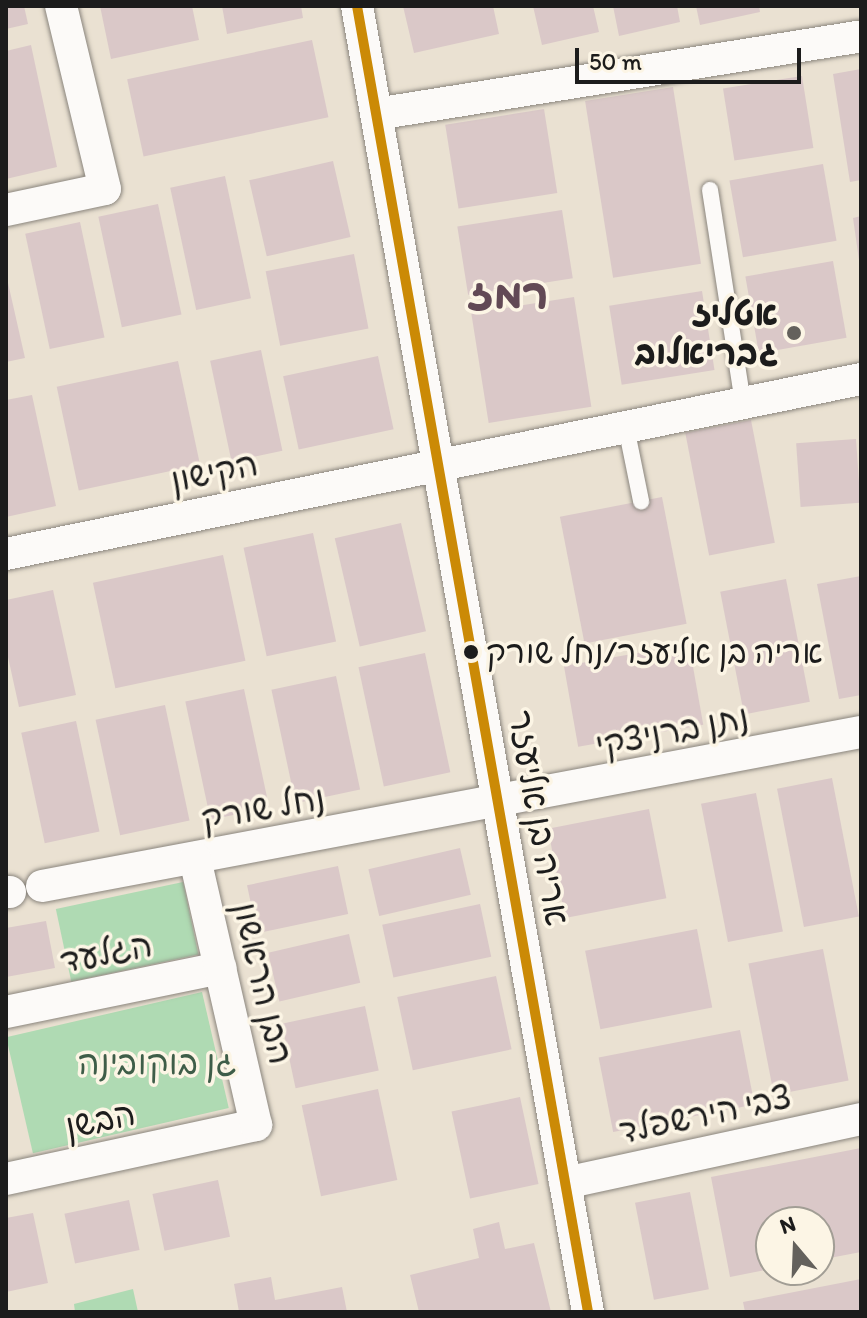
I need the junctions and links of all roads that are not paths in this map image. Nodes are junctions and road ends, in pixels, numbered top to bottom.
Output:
1 (61, 6) edge
2 (357, 6) edge
3 (861, 36) edge
4 (376, 114) junction
5 (710, 190) dead end
6 (6, 210) edge
7 (861, 379) edge
8 (743, 403) junction
9 (626, 427) junction
10 (438, 465) junction
11 (641, 501) dead end
12 (6, 554) edge
13 (861, 732) edge
14 (498, 804) junction
15 (195, 858) junction
16 (42, 886) dead end
17 (221, 968) junction
18 (6, 1012) edge
19 (861, 1119) edge
20 (256, 1125) joint
21 (6, 1179) edge
22 (565, 1183) junction
23 (588, 1312) edge

1 - 6 street
2 - 4 street, אריה בן אליעזר
3 - 4 street
4 - 10 street, אריה בן אליעזר
5 - 8 lane
7 - 8 street, הקישון
8 - 9 street, הקישון
9 - 10 street, הקישון
9 - 11 lane
10 - 12 street, הקישון
10 - 14 street, אריה בן אליעזר
13 - 14 street, נתן ברניצקי
14 - 15 street, נחל שורק
14 - 22 street, אריה בן אליעזר
15 - 16 street, נחל שורק
15 - 17 street, הבן הראשון
17 - 18 street, הגלעד
17 - 20 street, הבן הראשון
19 - 22 street, צבי הירשפלד
20 - 21 street, הבשן
22 - 23 street, אריה בן אליעזר

